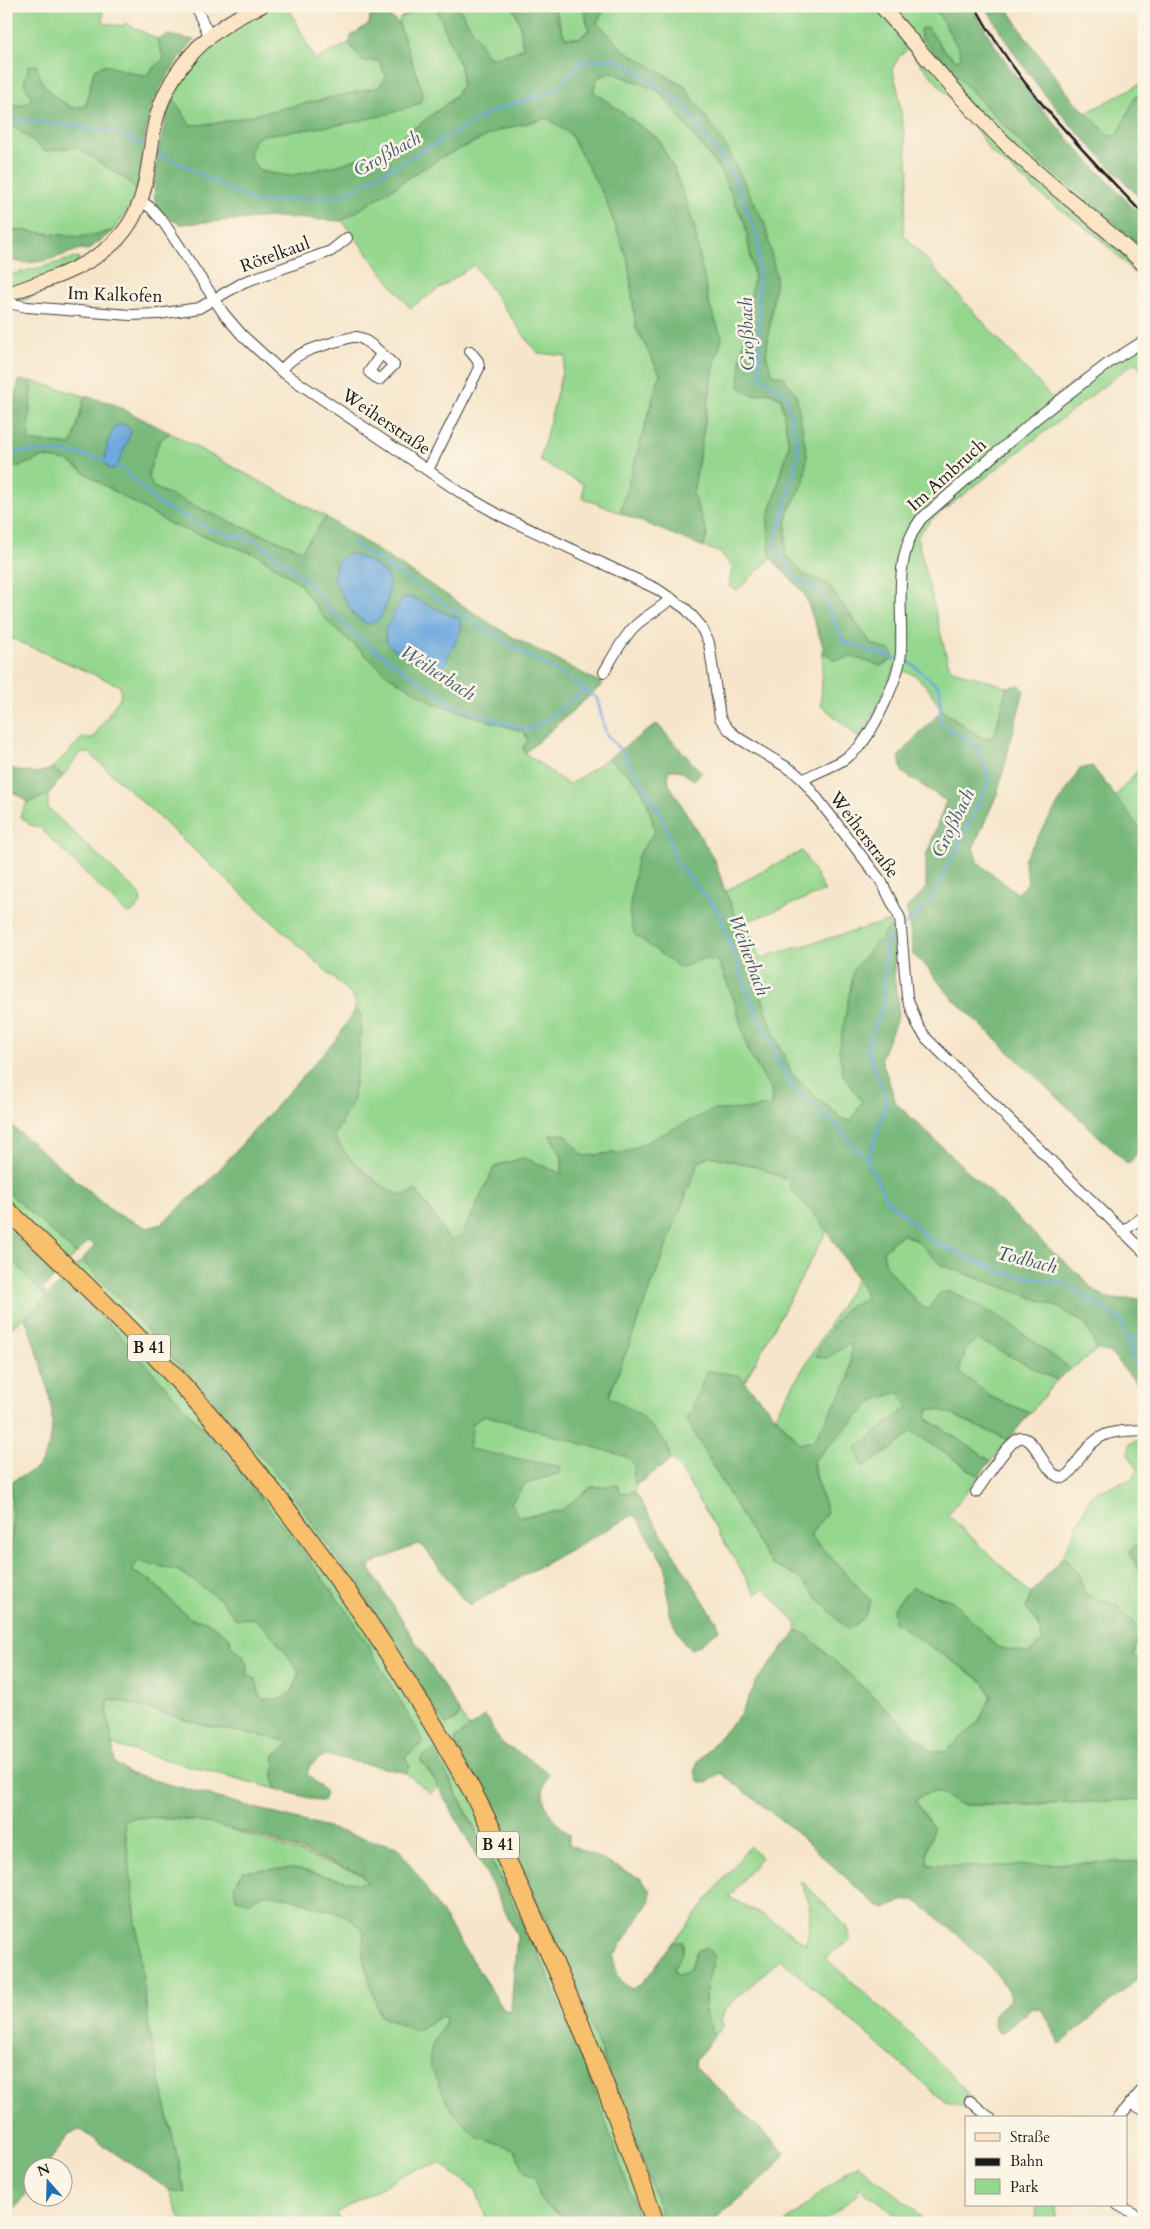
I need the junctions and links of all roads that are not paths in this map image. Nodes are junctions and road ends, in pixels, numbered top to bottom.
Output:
1 (196, 6) edge
2 (261, 6) edge
3 (881, 6) edge
4 (209, 36) junction
5 (141, 201) junction
6 (347, 238) dead end
7 (1144, 265) edge
8 (10, 299) edge
9 (214, 301) junction
10 (1144, 341) edge
11 (470, 352) dead end
12 (381, 354) dead end
13 (281, 371) junction
14 (428, 470) junction
15 (671, 598) junction
16 (604, 672) dead end
17 (803, 780) junction
18 (6, 1209) edge
19 (1144, 1216) edge
20 (1122, 1232) junction
21 (1144, 1252) edge
22 (1144, 1430) edge
23 (976, 1492) dead end
24 (1144, 2088) edge
25 (970, 2101) dead end
26 (1130, 2103) junction
27 (1144, 2110) edge
28 (988, 2116) edge
29 (1120, 2116) edge
30 (1120, 2206) edge
31 (1144, 2219) edge
32 (655, 2223) edge

1 - 4 street
2 - 4 main road
3 - 7 main road
4 - 5 main road
5 - 8 main road
5 - 9 street, Weiherstraße
6 - 9 street, Rötelkaul
8 - 9 street, Im Kalkofen
9 - 13 street, Weiherstraße
10 - 17 street, Im Ambruch
11 - 14 street
12 - 13 street
13 - 14 street, Weiherstraße
14 - 15 street, Weiherstraße
15 - 16 street
15 - 17 street, Weiherstraße
17 - 20 street, Weiherstraße
18 - 32 highway, B 41
19 - 20 street
20 - 21 street, Weiherstraße
22 - 23 street
24 - 26 street
25 - 28 street
26 - 27 street
26 - 29 street
30 - 31 street

